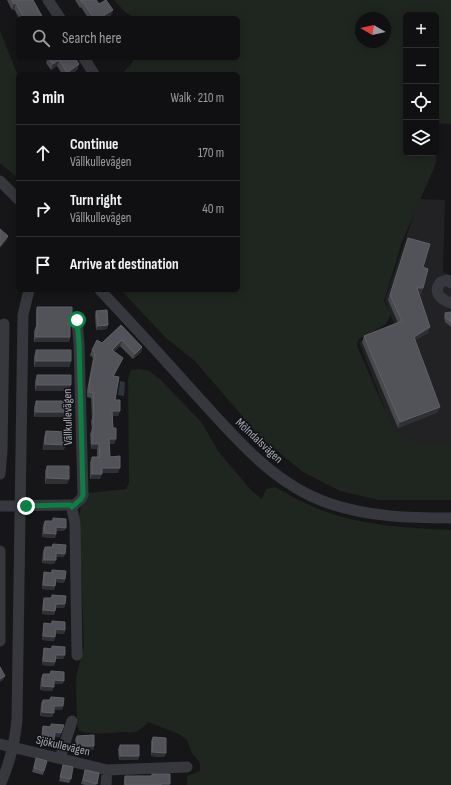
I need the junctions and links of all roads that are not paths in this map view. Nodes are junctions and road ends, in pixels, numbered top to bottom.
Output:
1 (48, 0) edge
2 (59, 16) edge
3 (85, 60) edge
4 (93, 72) edge
5 (0, 181) edge
6 (16, 197) edge
7 (451, 283) edge
8 (28, 292) edge
9 (102, 292) edge
10 (451, 303) edge
11 (77, 320) dead end
12 (4, 324) dead end
13 (0, 474) edge
14 (0, 506) edge
15 (20, 506) junction
16 (72, 507) junction
17 (451, 518) edge
18 (0, 551) edge
19 (0, 641) edge
20 (77, 655) dead end
21 (72, 721) dead end
22 (0, 744) edge
23 (14, 748) junction
24 (60, 758) junction
25 (187, 767) dead end
26 (107, 770) junction
27 (0, 785) edge
28 (106, 785) edge

1 - 2 street
3 - 4 street
5 - 6 street
7 - 10 street
8 - 15 street
9 - 17 street, Mölndalsvägen
11 - 16 street, Vällkullevägen
12 - 13 street
14 - 15 street
15 - 16 street
15 - 23 street
16 - 20 street
18 - 19 street
21 - 24 street
22 - 23 street, Sjökullevägen
23 - 24 street, Sjökullevägen
23 - 27 street
24 - 26 street, Sjökullevägen
25 - 26 street, Sjökullevägen
26 - 28 street

